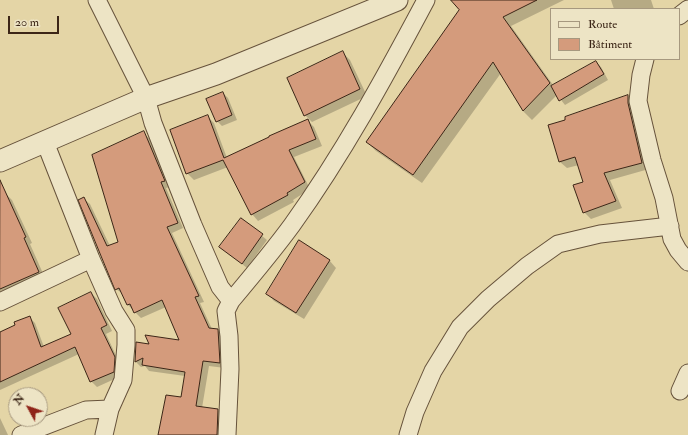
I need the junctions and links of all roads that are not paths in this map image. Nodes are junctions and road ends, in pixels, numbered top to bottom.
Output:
1 (97, 0) edge
2 (397, 0) edge
3 (426, 0) edge
4 (688, 9) edge
5 (680, 15) edge
6 (645, 60) edge
7 (146, 98) junction
8 (45, 142) junction
9 (0, 161) edge
10 (670, 226) junction
11 (91, 259) junction
12 (688, 262) edge
13 (231, 301) junction
14 (0, 302) edge
15 (688, 373) edge
16 (680, 391) dead end
17 (110, 409) junction
18 (22, 435) edge
19 (104, 435) edge
20 (227, 435) edge
21 (408, 435) edge

1 - 7 street
2 - 7 street
3 - 13 street
4 - 5 street
6 - 10 street
7 - 8 street
7 - 13 street
8 - 9 street
8 - 11 street
10 - 12 street
10 - 21 street
11 - 14 street
11 - 17 street
13 - 20 street
15 - 16 street
17 - 18 street
17 - 19 street

